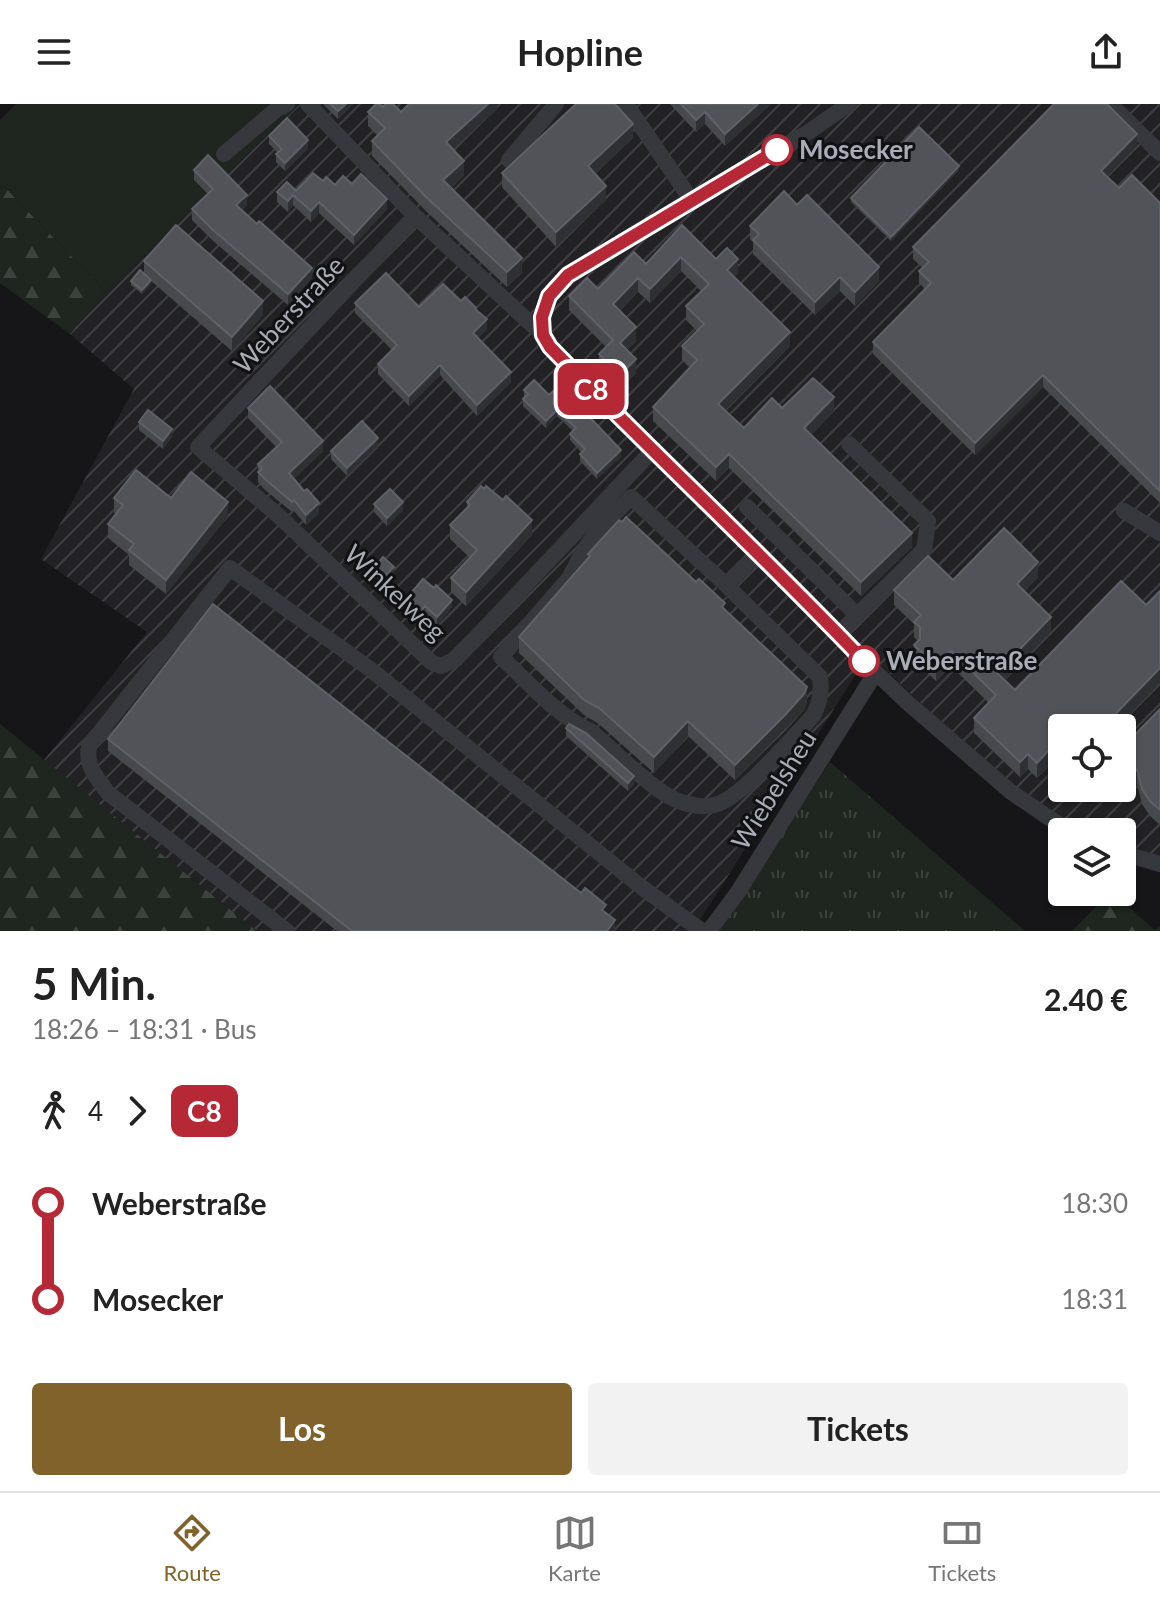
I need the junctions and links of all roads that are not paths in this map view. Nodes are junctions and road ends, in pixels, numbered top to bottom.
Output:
1 (287, 104) edge
2 (308, 104) edge
3 (556, 104) edge
4 (626, 104) edge
5 (849, 104) edge
6 (1110, 104) edge
7 (1160, 153) edge
8 (224, 154) dead end
9 (509, 160) dead end
10 (692, 201) junction
11 (415, 216) junction
12 (543, 335) junction
13 (849, 444) dead end
14 (198, 447) joint
15 (652, 451) junction
16 (747, 507) dead end
17 (1124, 511) dead end
18 (1160, 533) edge
19 (758, 553) junction
20 (726, 585) junction
21 (857, 615) junction
22 (839, 634) junction
23 (876, 672) junction
24 (1049, 818) edge
25 (1136, 857) edge
26 (1160, 864) edge
27 (681, 925) edge
28 (287, 931) edge
29 (702, 931) edge
30 (709, 931) edge

1 - 8 street
2 - 11 street
3 - 9 street
4 - 10 street
5 - 10 street
6 - 7 street
10 - 12 street
11 - 12 street
11 - 14 street, Weberstraße
12 - 15 street
13 - 21 street
14 - 15 street, Winkelweg
15 - 19 street
16 - 21 street
17 - 18 street
19 - 20 street
19 - 22 street
20 - 20 street
21 - 22 street
22 - 23 street
23 - 24 street
23 - 30 street, Wiebelsheu
25 - 26 street
27 - 28 street
27 - 29 street

